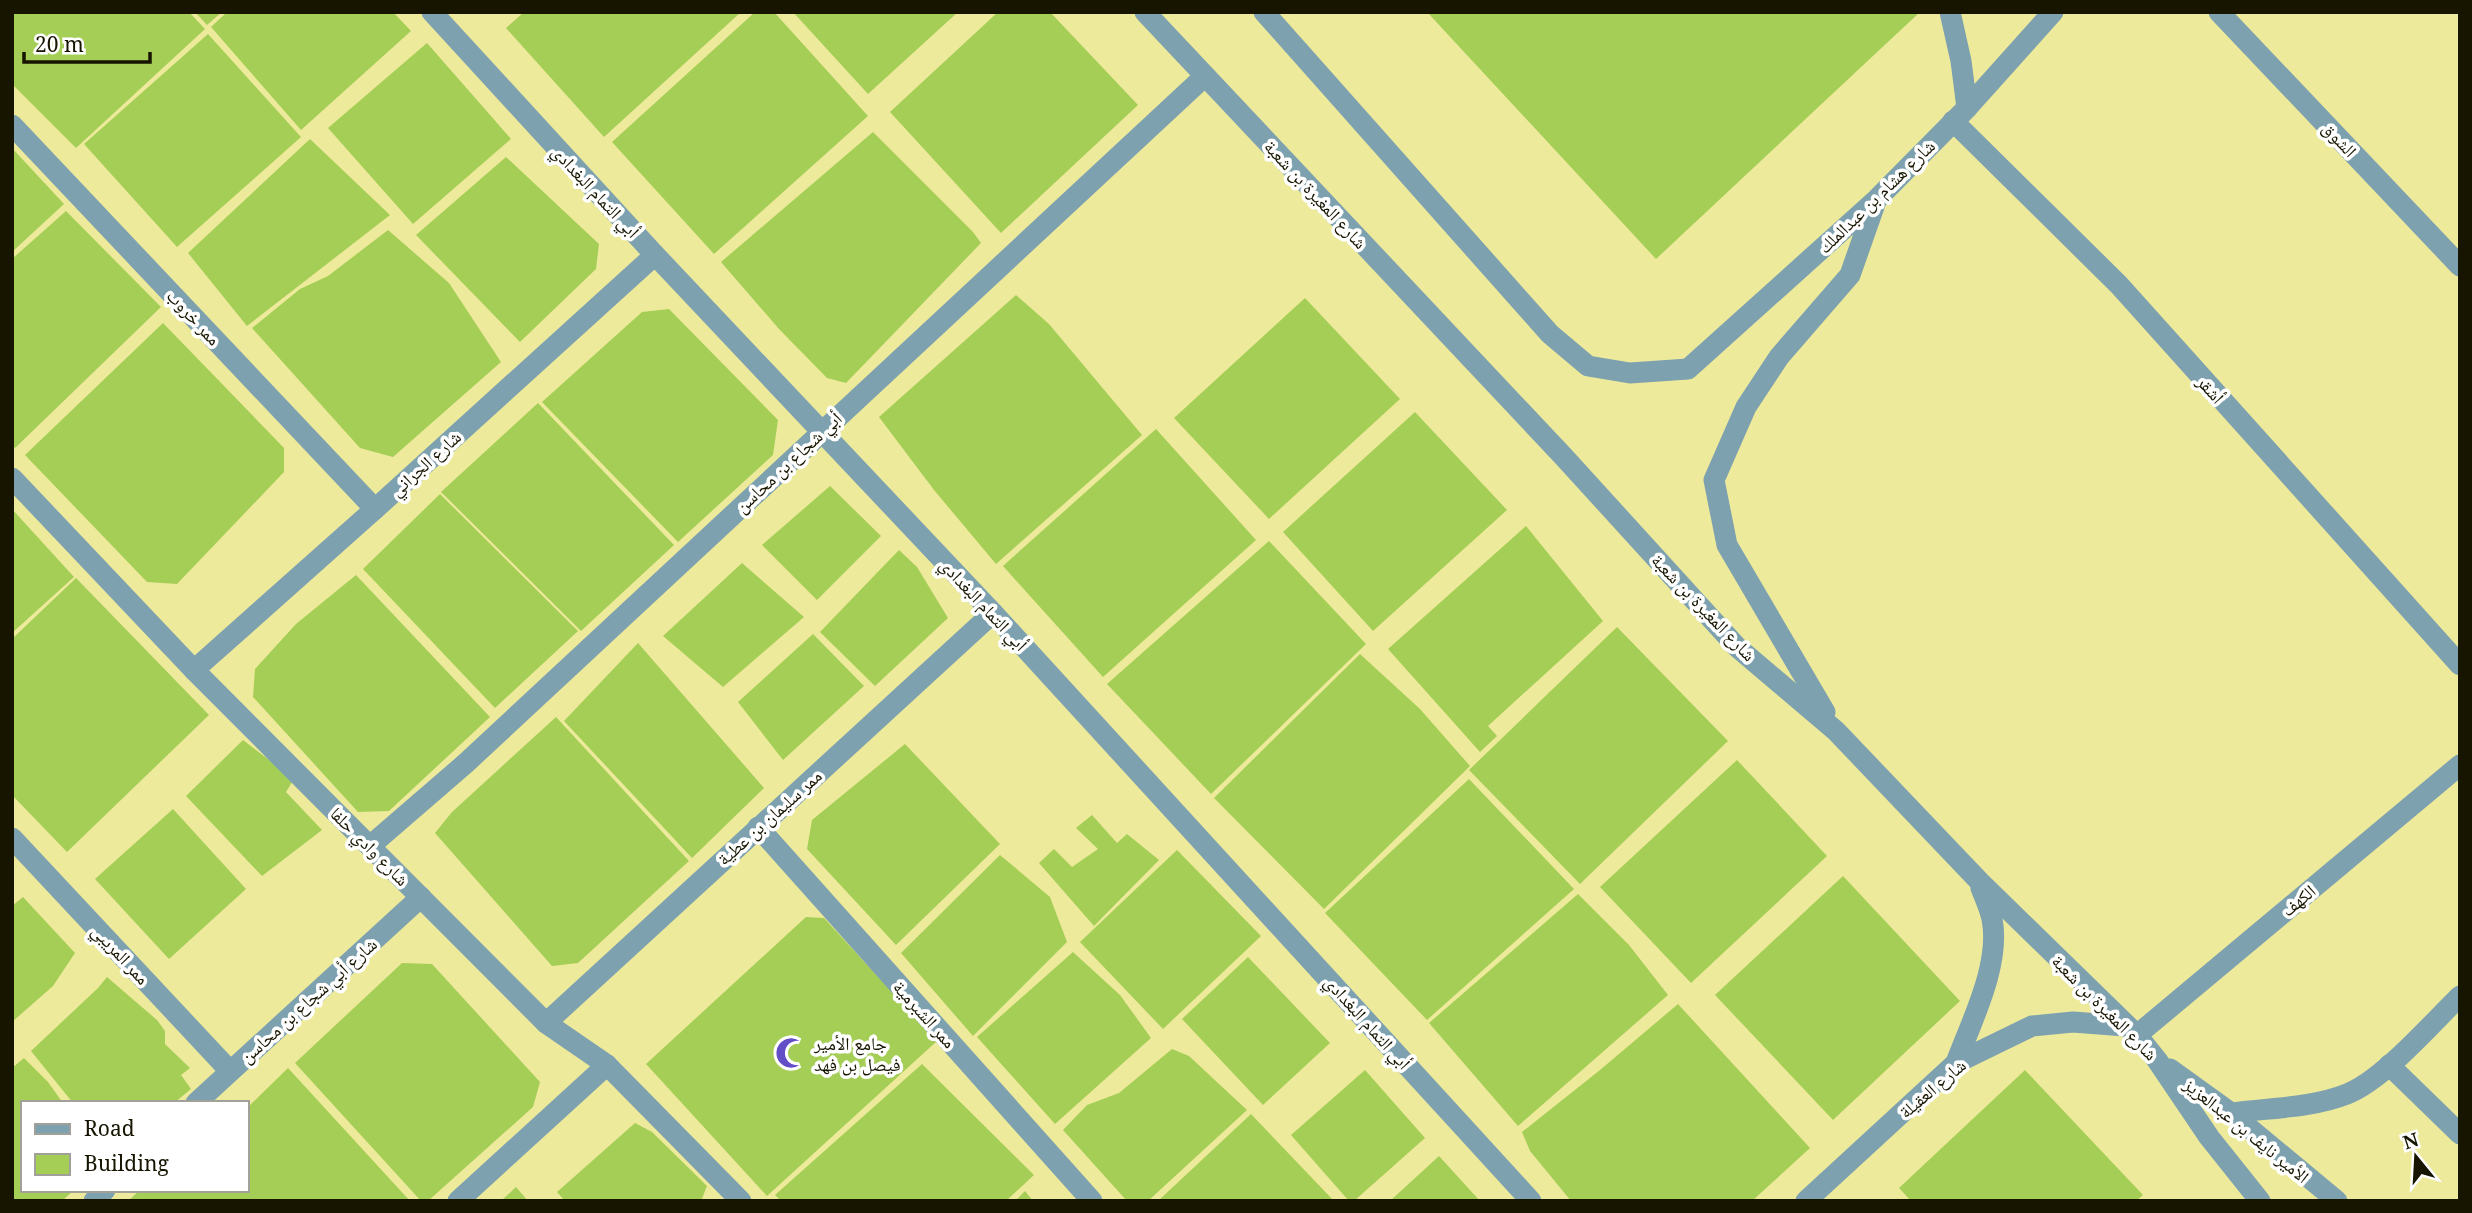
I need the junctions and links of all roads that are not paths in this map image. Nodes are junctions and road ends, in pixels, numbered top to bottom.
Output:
1 (432, 12) edge
2 (1145, 12) edge
3 (1264, 12) edge
4 (1950, 12) edge
5 (2053, 12) edge
6 (2219, 12) edge
7 (1205, 76) junction
8 (1960, 115) junction
9 (12, 125) edge
10 (1877, 199) junction
11 (655, 255) junction
12 (2460, 266) edge
13 (821, 431) junction
14 (12, 478) edge
15 (375, 509) junction
16 (993, 613) junction
17 (2460, 665) edge
18 (194, 670) junction
19 (1836, 731) junction
20 (2460, 765) edge
21 (758, 827) junction
22 (12, 838) edge
23 (369, 846) junction
24 (1980, 882) junction
25 (421, 898) junction
26 (2460, 996) edge
27 (546, 1023) junction
28 (2131, 1031) junction
29 (2157, 1060) junction
30 (1956, 1063) junction
31 (607, 1065) junction
32 (2389, 1065) junction
33 (230, 1071) junction
34 (198, 1101) edge
35 (2231, 1113) junction
36 (2460, 1134) edge
37 (458, 1201) edge
38 (741, 1201) edge
39 (1092, 1201) edge
40 (1531, 1201) edge
41 (1806, 1201) edge
42 (2260, 1201) edge
43 (2337, 1201) edge

1 - 11 street, أبي التمام البغدادي
2 - 7 street, شارع المغيرة بن شعبة
3 - 10 street, شارع هشام بن عبدالملك
4 - 8 street
5 - 8 street, شارع هشام بن عبدالملك
6 - 12 street, الشوق
7 - 13 street, أبي شجاع بن محاسن
7 - 19 street, شارع المغيرة بن شعبة
8 - 10 street, شارع هشام بن عبدالملك
8 - 17 street, أشقر
9 - 15 street, ممر خروب
10 - 19 street
11 - 13 street, أبي التمام البغدادي
11 - 15 street, شارع الجراني
13 - 16 street, أبي التمام البغدادي
13 - 23 street, أبي شجاع بن محاسن
14 - 18 street, شارع وادي حلفا
15 - 18 street, شارع الجراني
16 - 21 street, ممر سليمان بن عطية
16 - 40 street, أبي التمام البغدادي
18 - 23 street, شارع وادي حلفا
19 - 24 street, شارع المغيرة بن شعبة
20 - 28 street, الكهف
21 - 27 street, ممر سليمان بن عطية
21 - 39 street, ممر الشبرمية
22 - 33 street, ممر المريبي
23 - 25 street, شارع وادي حلفا
24 - 28 street, شارع المغيرة بن شعبة
24 - 30 street
25 - 27 street, شارع وادي حلفا
25 - 33 street, شارع أبي شجاع بن محاسن
26 - 32 street
27 - 31 street, شارع وادي حلفا
28 - 29 street, شارع المغيرة بن شعبة
28 - 30 street, شارع العقيلة
29 - 35 street, الأمير نايف بن عبدالعزيز
29 - 42 street, شارع المغيرة بن شعبة
30 - 41 street, شارع العقيلة
31 - 37 street
31 - 38 street, شارع وادي حلفا
32 - 35 street
32 - 36 street
33 - 34 street, شارع أبي شجاع بن محاسن
35 - 43 street, الأمير نايف بن عبدالعزيز

